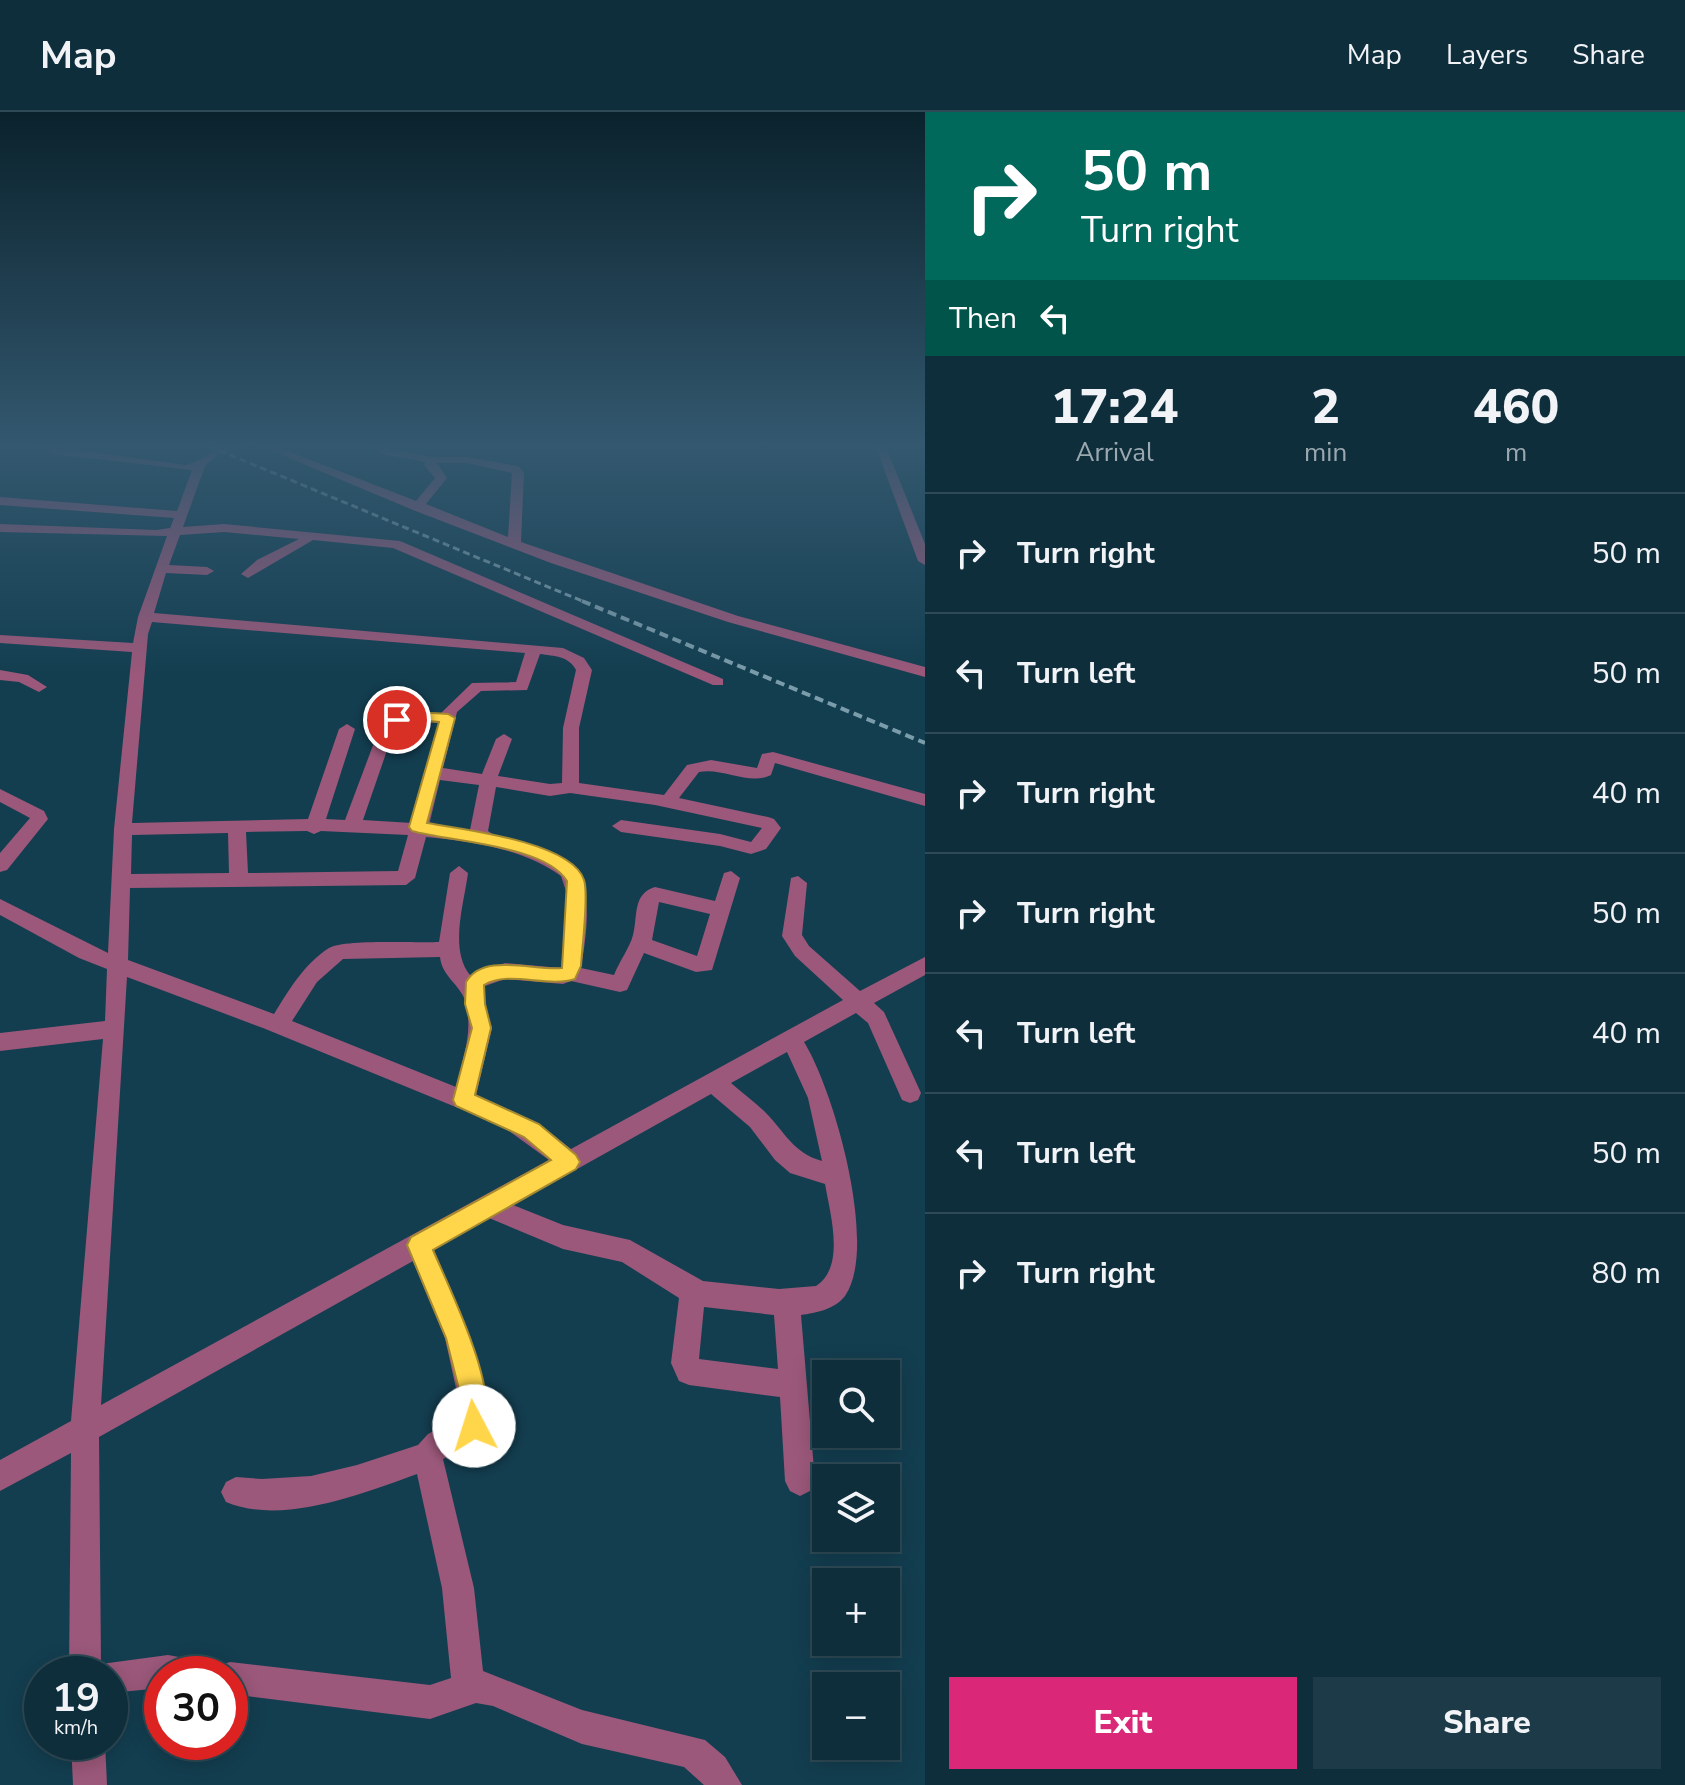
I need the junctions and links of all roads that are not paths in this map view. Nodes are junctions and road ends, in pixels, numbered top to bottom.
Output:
1 (180, 520) edge
2 (451, 520) edge
3 (515, 520) edge
4 (910, 520) edge
5 (0, 528) edge
6 (174, 534) junction
7 (309, 537) junction
8 (514, 544) junction
9 (925, 558) edge
10 (161, 569) junction
11 (207, 571) dead end
12 (248, 574) dead end
13 (145, 617) junction
14 (587, 627) junction
15 (0, 639) edge
16 (140, 648) junction
17 (534, 649) junction
18 (556, 651) junction
19 (925, 672) edge
20 (0, 675) edge
21 (718, 682) dead end
22 (39, 687) dead end
23 (448, 718) junction
24 (347, 729) dead end
25 (504, 739) dead end
26 (432, 777) junction
27 (489, 779) junction
28 (570, 787) junction
29 (0, 795) edge
30 (925, 800) edge
31 (669, 801) junction
32 (352, 826) junction
33 (621, 826) dead end
34 (417, 827) junction
35 (237, 828) junction
36 (314, 828) junction
37 (123, 829) junction
38 (482, 838) junction
39 (0, 865) edge
40 (459, 873) dead end
41 (731, 878) dead end
42 (239, 880) junction
43 (122, 881) junction
44 (798, 883) dead end
45 (0, 906) edge
46 (723, 910) junction
47 (642, 944) junction
48 (450, 949) junction
49 (117, 964) junction
50 (925, 965) edge
51 (569, 973) junction
52 (474, 996) junction
53 (859, 1001) junction
54 (278, 1025) junction
55 (115, 1029) junction
56 (790, 1039) junction
57 (0, 1042) edge
58 (713, 1082) junction
59 (910, 1093) dead end
60 (464, 1100) junction
61 (569, 1162) junction
62 (836, 1176) junction
63 (489, 1206) junction
64 (419, 1245) junction
65 (693, 1291) junction
66 (787, 1305) junction
67 (792, 1385) junction
68 (85, 1427) junction
69 (428, 1456) junction
70 (0, 1476) edge
71 (800, 1481) dead end
72 (236, 1492) dead end
73 (85, 1656) edge
74 (248, 1680) edge
75 (468, 1688) junction
76 (89, 1760) edge
77 (90, 1785) edge
78 (725, 1785) edge

1 - 6 street
2 - 8 street
3 - 8 street
4 - 9 street
5 - 6 street
6 - 7 street
6 - 10 street
7 - 12 street
7 - 14 street
8 - 19 street
10 - 11 street
10 - 13 street
13 - 16 street
13 - 17 street
14 - 18 street
14 - 21 street
15 - 16 street
16 - 37 street
17 - 18 street
17 - 23 street
18 - 28 street
20 - 22 street
23 - 26 street
23 - 32 street
24 - 36 street
25 - 27 street
26 - 27 street
26 - 34 street
27 - 28 street
27 - 38 street
28 - 31 street
29 - 39 street
30 - 31 street
31 - 33 street
32 - 34 street
32 - 36 street
34 - 38 street
34 - 42 street
35 - 36 street
35 - 37 street
35 - 42 street
37 - 43 street
38 - 51 street
40 - 48 street
41 - 46 street
42 - 43 street
43 - 49 street
44 - 53 street
45 - 49 street
46 - 47 street
46 - 47 street
47 - 51 street
48 - 52 street
48 - 54 street
49 - 54 street
49 - 55 street
50 - 53 street
51 - 52 street
52 - 60 street
53 - 56 street
53 - 59 street
54 - 60 street
55 - 57 street
55 - 68 street
56 - 58 street
56 - 62 street
58 - 61 street
58 - 62 street
60 - 61 street
61 - 63 street
62 - 66 street
63 - 64 street
63 - 65 street
64 - 68 street
64 - 69 street
65 - 66 street
65 - 67 street
66 - 67 street
67 - 71 street
68 - 70 street
68 - 73 street
69 - 72 street
69 - 75 street
74 - 75 street
75 - 78 street
76 - 77 street

